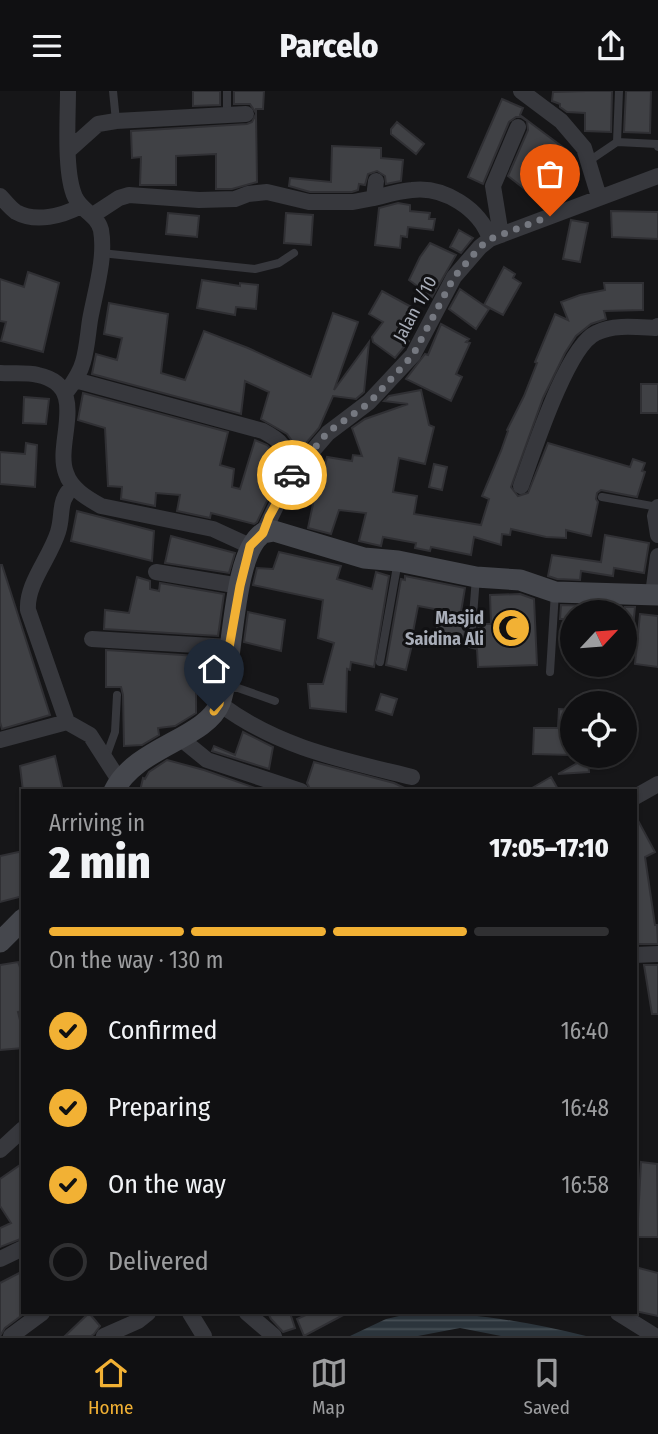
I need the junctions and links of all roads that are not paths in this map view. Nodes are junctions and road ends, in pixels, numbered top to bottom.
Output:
1 (68, 91) edge
2 (113, 91) edge
3 (227, 91) edge
4 (619, 91) edge
5 (529, 94) edge
6 (246, 114) dead end
7 (227, 115) junction
8 (116, 121) junction
9 (518, 127) dead end
10 (658, 138) edge
11 (617, 142) junction
12 (658, 145) edge
13 (69, 150) junction
14 (589, 161) junction
15 (654, 178) edge
16 (376, 181) dead end
17 (658, 195) edge
18 (0, 196) edge
19 (599, 197) junction
20 (374, 198) junction
21 (87, 210) junction
22 (496, 237) junction
23 (101, 253) junction
24 (294, 253) dead end
25 (658, 326) edge
26 (0, 373) edge
27 (75, 380) junction
28 (65, 394) junction
29 (290, 477) junction
30 (73, 486) junction
31 (520, 486) dead end
32 (602, 497) dead end
33 (658, 507) edge
34 (658, 535) edge
35 (257, 539) junction
36 (658, 556) edge
37 (398, 561) junction
38 (156, 572) dead end
39 (476, 577) junction
40 (240, 586) junction
41 (555, 592) junction
42 (655, 594) edge
43 (92, 639) dead end
44 (471, 642) dead end
45 (230, 647) junction
46 (380, 661) dead end
47 (550, 672) dead end
48 (117, 695) dead end
49 (221, 696) junction
50 (275, 701) dead end
51 (67, 722) junction
52 (180, 738) junction
53 (0, 740) edge
54 (105, 759) junction
55 (412, 777) dead end
56 (658, 784) edge
57 (117, 786) edge
58 (295, 789) edge
59 (637, 796) edge
60 (21, 921) edge
61 (0, 942) edge
62 (658, 954) edge
63 (637, 955) edge
64 (21, 1131) edge
65 (0, 1150) edge
66 (21, 1249) edge
67 (0, 1259) edge
68 (42, 1314) edge
69 (147, 1314) edge
70 (191, 1314) edge
71 (248, 1314) edge
72 (620, 1314) edge
73 (19, 1333) edge
74 (104, 1336) edge
75 (204, 1336) edge
76 (274, 1336) edge
77 (655, 1336) edge

1 - 13 street
2 - 8 lane
3 - 7 lane
4 - 11 lane
5 - 14 street
6 - 7 street
7 - 8 street
8 - 13 street
9 - 22 street
10 - 12 lane
11 - 12 lane
11 - 14 lane
13 - 21 street
14 - 19 street
15 - 17 street
15 - 19 street, Jalan 1/10
16 - 20 street
18 - 21 street
19 - 22 street, Jalan 1/10
20 - 21 street
20 - 22 street
21 - 23 street
22 - 29 street, Jalan 1/10
23 - 24 lane
23 - 27 street
25 - 31 street
26 - 28 street
27 - 28 street
27 - 29 street
28 - 30 street
29 - 35 street, Jalan 1/10
30 - 35 street
30 - 51 street
32 - 33 lane
33 - 34 street
35 - 37 street
35 - 40 street
36 - 42 street
37 - 39 street
37 - 46 lane
38 - 40 street
39 - 41 street
39 - 44 lane
40 - 45 street
41 - 42 street
41 - 47 lane
43 - 45 street
45 - 49 street
48 - 54 lane
49 - 50 lane
49 - 52 street
49 - 55 street
51 - 53 street
51 - 54 street
52 - 57 street
52 - 58 street
54 - 57 street
56 - 59 street
60 - 61 street
62 - 63 street
64 - 65 street
66 - 67 street
68 - 73 street
69 - 74 street
70 - 75 street
71 - 76 street
72 - 77 street

